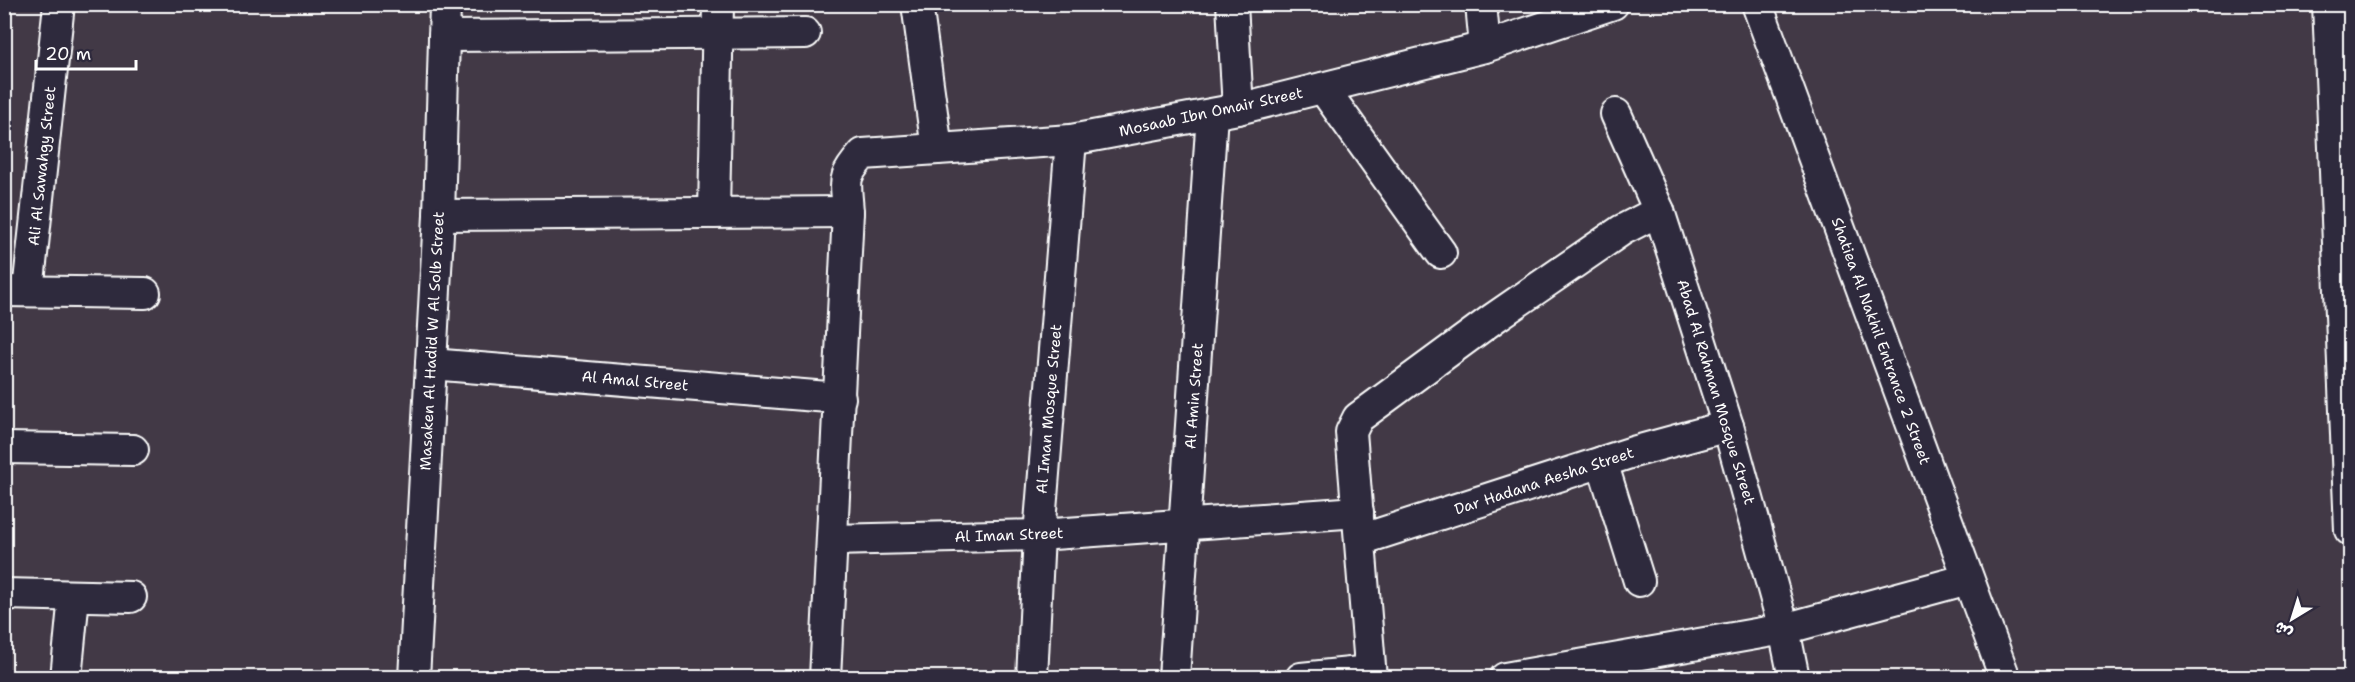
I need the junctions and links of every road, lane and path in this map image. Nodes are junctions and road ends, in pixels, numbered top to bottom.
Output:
1 (59, 4) edge
2 (445, 4) edge
3 (718, 4) edge
4 (918, 4) edge
5 (1232, 4) edge
6 (1481, 4) edge
7 (1613, 4) edge
8 (1757, 4) edge
9 (2328, 4) edge
10 (805, 33) dead end
11 (718, 34) junction
12 (444, 36) junction
13 (1485, 47) junction
14 (1323, 88) junction
15 (1225, 112) junction
16 (1616, 114) dead end
17 (1071, 140) junction
18 (938, 149) junction
19 (1659, 211) junction
20 (848, 212) junction
21 (714, 213) junction
22 (439, 215) junction
23 (1441, 253) dead end
24 (16, 291) edge
25 (145, 293) dead end
26 (431, 364) junction
27 (840, 398) junction
28 (1728, 426) junction
29 (4, 448) edge
30 (133, 450) dead end
31 (1602, 462) junction
32 (2349, 474) edge
33 (1185, 525) junction
34 (1359, 526) junction
35 (2350, 530) edge
36 (1040, 535) junction
37 (833, 540) junction
38 (1968, 579) junction
39 (1640, 581) dead end
40 (4, 594) edge
41 (74, 596) junction
42 (130, 597) dead end
43 (1784, 629) junction
44 (1579, 671) edge
45 (1370, 674) edge
46 (66, 678) edge
47 (414, 678) edge
48 (825, 678) edge
49 (1032, 678) edge
50 (1174, 678) edge
51 (1300, 678) edge
52 (1504, 678) edge
53 (1794, 678) edge
54 (2005, 678) edge

1 - 24 street, Ali Al Sawahgy Street
2 - 12 street, Masaken Al Hadid W Al Solb Street
3 - 11 street
4 - 18 street
5 - 15 street, Al Amin Street
6 - 13 street
7 - 13 street, Mosaab Ibn Omair Street
8 - 38 street, Shatiea Al Nakhil Entrance 2 Street
9 - 32 street
10 - 11 street
11 - 12 street
11 - 21 street
12 - 22 street, Masaken Al Hadid W Al Solb Street
13 - 14 street, Mosaab Ibn Omair Street
14 - 15 street, Mosaab Ibn Omair Street
14 - 23 street
15 - 17 street, Mosaab Ibn Omair Street
15 - 33 street, Al Amin Street
16 - 19 street, Abad Al Rahman Mosque Street
17 - 18 street, Mosaab Ibn Omair Street
17 - 36 street, Al Iman Mosque Street
18 - 20 street, Mosaab Ibn Omair Street
19 - 28 street, Abad Al Rahman Mosque Street
19 - 34 street
20 - 21 street
20 - 27 street, Mosaab Ibn Omair Street
21 - 22 street
22 - 26 street, Masaken Al Hadid W Al Solb Street
24 - 25 street
26 - 27 street, Al Amal Street
26 - 47 street, Masaken Al Hadid W Al Solb Street
27 - 37 street, Mosaab Ibn Omair Street
28 - 31 street, Dar Hadana Aesha Street
28 - 43 street, Abad Al Rahman Mosque Street
29 - 30 street
31 - 34 street, Dar Hadana Aesha Street
31 - 39 street
32 - 35 street
33 - 34 street, Dar Hadana Aesha Street
33 - 36 street, Al Iman Street
33 - 50 street, Al Amin Street
34 - 45 street
36 - 37 street, Al Iman Street
36 - 49 street, Al Iman Mosque Street
37 - 48 street, Mosaab Ibn Omair Street
38 - 43 street
38 - 54 street, Shatiea Al Nakhil Entrance 2 Street
40 - 41 street
41 - 42 street
41 - 46 street
43 - 44 street
43 - 53 street, Abad Al Rahman Mosque Street
44 - 52 street
45 - 51 street

